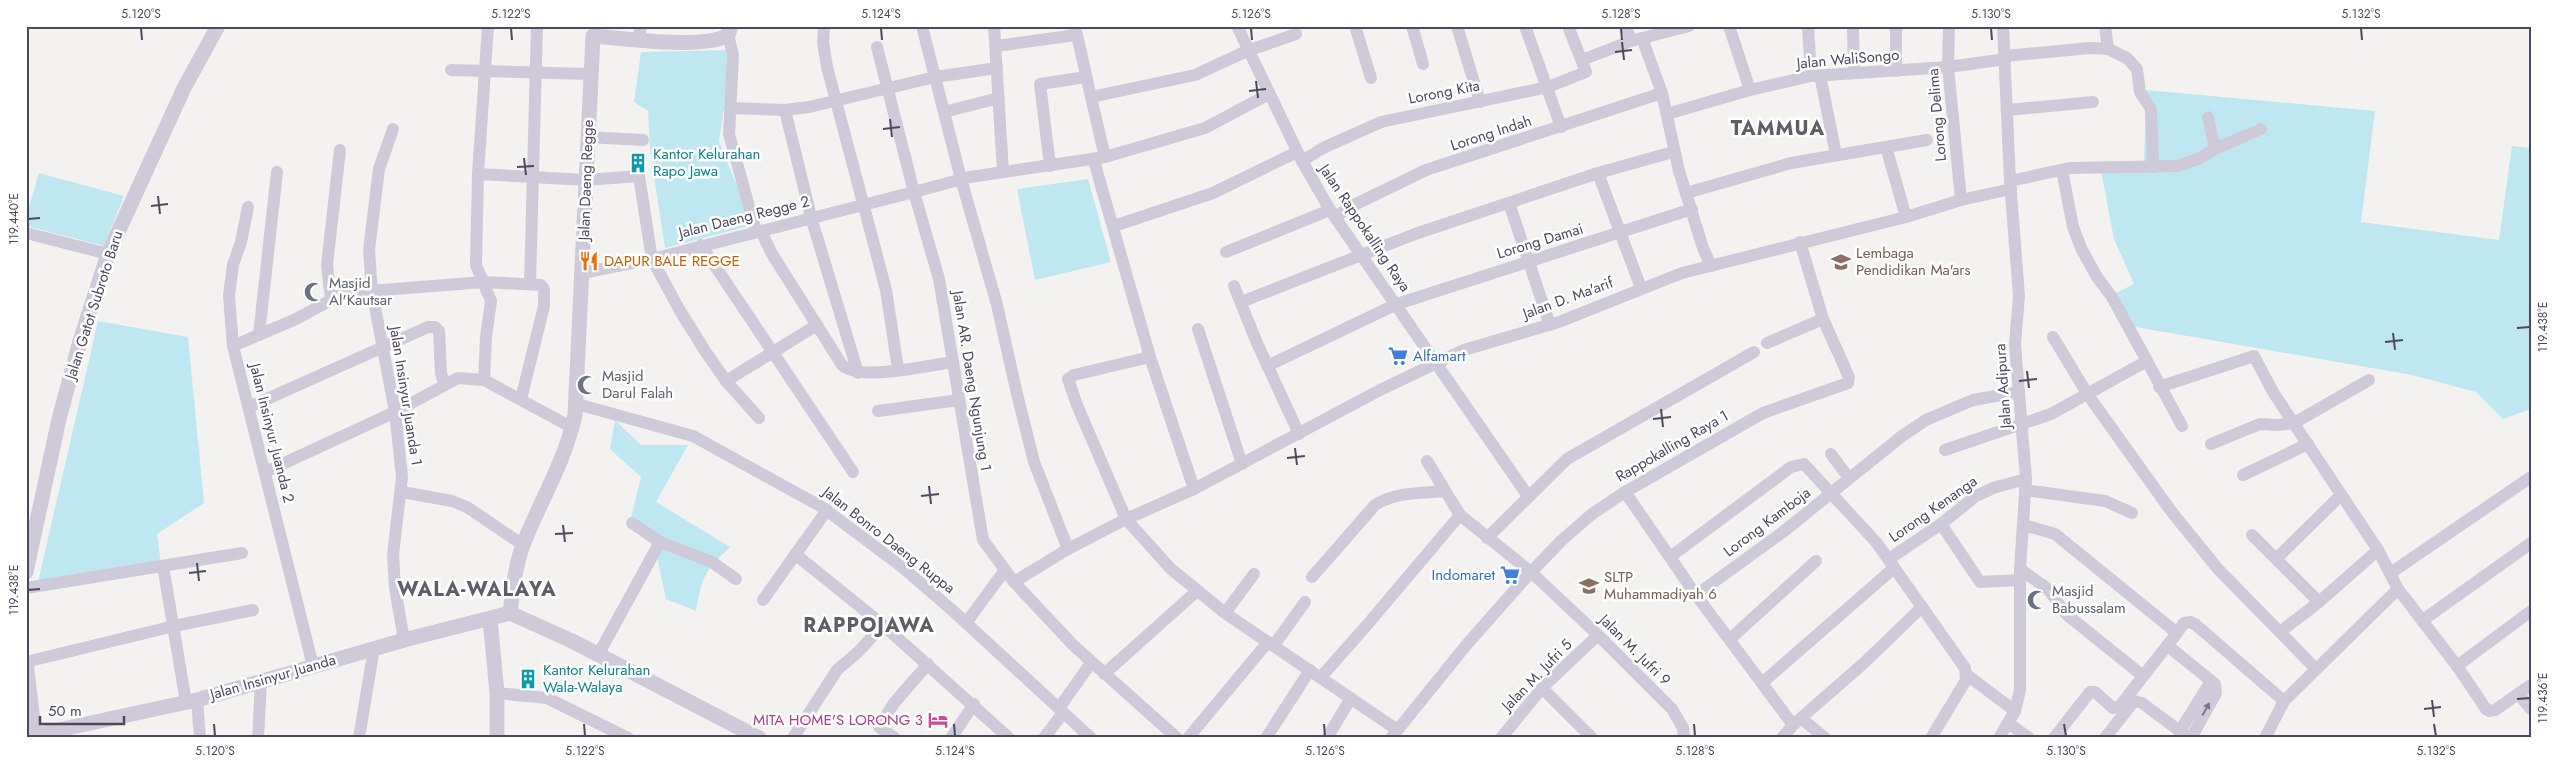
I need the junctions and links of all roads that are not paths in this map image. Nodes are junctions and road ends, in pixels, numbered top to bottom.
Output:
1 (218, 26) edge
2 (488, 26) edge
3 (537, 26) edge
4 (824, 26) edge
5 (922, 26) edge
6 (994, 26) edge
7 (1236, 26) edge
8 (1355, 26) edge
9 (1412, 26) edge
10 (1457, 26) edge
11 (1525, 26) edge
12 (1568, 26) edge
13 (1626, 26) edge
14 (1689, 26) edge
15 (1729, 26) edge
16 (1808, 26) edge
17 (1853, 26) edge
18 (1896, 26) edge
19 (1948, 26) edge
20 (2003, 26) edge
21 (2105, 26) edge
22 (1076, 28) edge
23 (1669, 29) edge
24 (593, 31) edge
25 (729, 31) edge
26 (640, 33) edge
27 (1296, 34) dead end
28 (1637, 39) junction
29 (996, 46) junction
30 (878, 47) dead end
31 (2108, 49) junction
32 (1247, 51) junction
33 (2006, 58) junction
34 (1582, 60) junction
35 (1423, 64) dead end
36 (1948, 67) junction
37 (997, 68) junction
38 (451, 70) dead end
39 (1896, 71) junction
40 (485, 72) junction
41 (1854, 73) junction
42 (535, 74) junction
43 (590, 74) junction
44 (1816, 75) junction
45 (1086, 77) junction
46 (935, 78) junction
47 (1372, 78) dead end
48 (1548, 87) junction
49 (888, 90) junction
50 (1750, 90) junction
51 (1662, 93) junction
52 (1269, 94) junction
53 (1091, 97) junction
54 (999, 98) junction
55 (837, 102) junction
56 (1480, 102) junction
57 (2093, 102) dead end
58 (730, 108) junction
59 (785, 110) junction
60 (2007, 110) junction
61 (944, 112) junction
62 (1667, 114) junction
63 (2208, 117) dead end
64 (1562, 127) junction
65 (393, 129) dead end
66 (2261, 129) dead end
67 (588, 137) junction
68 (643, 140) dead end
69 (1927, 140) dead end
70 (1886, 147) junction
71 (2215, 149) junction
72 (340, 150) dead end
73 (1673, 152) junction
74 (1836, 155) junction
75 (1299, 156) junction
76 (1100, 159) junction
77 (1050, 166) junction
78 (2153, 167) junction
79 (2062, 170) junction
80 (277, 172) dead end
81 (1003, 172) junction
82 (1598, 173) junction
83 (478, 174) junction
84 (533, 177) junction
85 (961, 179) junction
86 (586, 180) junction
87 (2010, 185) junction
88 (914, 192) junction
89 (1686, 193) junction
90 (1961, 200) junction
91 (1509, 203) junction
92 (865, 204) junction
93 (248, 207) dead end
94 (1692, 208) junction
95 (1333, 213) junction
96 (811, 217) junction
97 (1906, 217) junction
98 (1114, 226) junction
99 (761, 231) junction
100 (26, 233) edge
101 (1619, 233) junction
102 (1800, 242) junction
103 (701, 245) junction
104 (1226, 252) dead end
105 (108, 254) junction
106 (1364, 255) junction
107 (652, 259) junction
108 (1528, 261) junction
109 (1711, 266) junction
110 (582, 273) junction
111 (484, 282) junction
112 (530, 284) junction
113 (1234, 286) dead end
114 (1641, 288) junction
115 (372, 291) junction
116 (331, 300) junction
117 (1241, 302) junction
118 (1397, 304) junction
119 (1822, 319) junction
120 (1550, 324) junction
121 (817, 325) junction
122 (1198, 329) dead end
123 (259, 335) junction
124 (2053, 337) dead end
125 (1767, 343) dead end
126 (234, 346) junction
127 (384, 347) junction
128 (772, 352) junction
129 (1754, 352) dead end
130 (1150, 357) junction
131 (2147, 361) junction
132 (953, 362) junction
133 (1437, 362) junction
134 (1267, 366) junction
135 (898, 369) junction
136 (858, 373) junction
137 (484, 380) junction
138 (2369, 380) dead end
139 (726, 381) junction
140 (444, 384) junction
141 (2159, 387) junction
142 (2019, 392) junction
143 (2088, 395) junction
144 (521, 399) junction
145 (959, 400) junction
146 (577, 404) junction
147 (249, 407) junction
148 (878, 411) dead end
149 (395, 412) junction
150 (759, 418) dead end
151 (2294, 423) junction
152 (2022, 425) junction
153 (2182, 426) dead end
154 (573, 428) junction
155 (1299, 434) junction
156 (2211, 444) dead end
157 (2308, 444) junction
158 (1945, 450) dead end
159 (1831, 454) dead end
160 (1427, 462) dead end
161 (1242, 464) junction
162 (265, 472) junction
163 (853, 472) dead end
164 (2243, 475) dead end
165 (2531, 477) edge
166 (1849, 478) junction
167 (2025, 485) junction
168 (1194, 489) junction
169 (1445, 491) junction
170 (402, 492) junction
171 (1625, 492) junction
172 (1832, 493) junction
173 (1528, 496) junction
174 (2340, 496) junction
175 (827, 510) junction
176 (2132, 513) dead end
177 (1460, 515) junction
178 (1126, 519) junction
179 (632, 523) dead end
180 (1941, 524) junction
181 (2024, 525) junction
182 (2252, 535) dead end
183 (1487, 538) junction
184 (660, 542) junction
185 (2531, 543) edge
186 (523, 545) junction
187 (1068, 549) junction
188 (2378, 550) junction
189 (242, 552) dead end
190 (795, 554) junction
191 (1670, 557) junction
192 (2277, 558) junction
193 (1816, 561) dead end
194 (1891, 564) junction
195 (164, 566) junction
196 (1005, 570) junction
197 (26, 572) edge
198 (1531, 572) junction
199 (2392, 572) junction
200 (1254, 574) dead end
201 (2020, 574) junction
202 (1312, 577) dead end
203 (736, 579) dead end
204 (1014, 582) junction
205 (26, 588) edge
206 (2398, 589) junction
207 (1197, 591) junction
208 (1696, 595) junction
209 (763, 600) dead end
210 (1305, 602) dead end
211 (2319, 602) junction
212 (1922, 607) junction
213 (253, 610) dead end
214 (2531, 611) edge
215 (1225, 612) junction
216 (510, 613) junction
217 (490, 619) junction
218 (2423, 620) junction
219 (966, 623) junction
220 (883, 625) junction
221 (174, 626) junction
222 (2280, 632) junction
223 (2177, 633) junction
224 (1598, 635) junction
225 (404, 640) junction
226 (1730, 640) junction
227 (1271, 644) junction
228 (2168, 646) junction
229 (374, 648) junction
230 (598, 655) junction
231 (26, 662) edge
232 (1092, 662) junction
233 (928, 664) junction
234 (312, 666) junction
235 (2457, 666) junction
236 (2315, 668) junction
237 (1315, 673) junction
238 (1104, 674) junction
239 (1967, 675) junction
240 (2143, 676) junction
241 (261, 682) junction
242 (1762, 683) junction
243 (2531, 685) edge
244 (1542, 688) junction
245 (497, 693) junction
246 (2518, 694) junction
247 (1351, 698) junction
248 (2284, 700) junction
249 (192, 701) junction
250 (974, 704) junction
251 (2531, 709) edge
252 (1061, 710) junction
253 (2015, 711) junction
254 (1797, 722) junction
255 (2008, 723) junction
256 (1393, 734) edge
257 (32, 736) edge
258 (2187, 736) edge
259 (200, 738) edge
260 (258, 738) edge
261 (359, 738) edge
262 (497, 738) edge
263 (628, 738) edge
264 (759, 738) edge
265 (793, 738) edge
266 (895, 738) edge
267 (951, 738) edge
268 (1009, 738) edge
269 (1044, 738) edge
270 (1091, 738) edge
271 (1177, 738) edge
272 (1188, 738) edge
273 (1266, 738) edge
274 (1327, 738) edge
275 (1501, 738) edge
276 (1592, 738) edge
277 (1684, 738) edge
278 (1782, 738) edge
279 (1825, 738) edge
280 (1932, 738) edge
281 (1999, 738) edge
282 (2029, 738) edge
283 (2054, 738) edge
284 (2105, 738) edge
285 (2265, 738) edge

1 - 105 street, Jalan Gatot Subroto Baru
2 - 40 street
3 - 42 street
4 - 55 street
5 - 46 street
6 - 29 street
7 - 32 street, Jalan Rappokalling Raya
8 - 47 street
9 - 35 street
10 - 56 street
11 - 48 street
12 - 34 street
13 - 28 street
14 - 23 street
15 - 50 street
16 - 44 street
17 - 41 street
18 - 39 street
19 - 36 street, Lorong Delima
20 - 33 street, Jalan Adipura
21 - 31 street
22 - 29 street
22 - 45 street
23 - 28 street
24 - 26 street, Jalan Daeng Regge
24 - 43 street, Jalan Daeng Regge
25 - 26 street, Jalan Daeng Regge
25 - 58 street
27 - 32 street
28 - 34 street
28 - 51 street
29 - 37 street
30 - 49 street, Jalan AR. Daeng Ngunjung 1
31 - 33 street, Jalan WaliSongo
31 - 78 street
32 - 52 street, Jalan Rappokalling Raya
32 - 53 street
33 - 36 street, Jalan WaliSongo
33 - 60 street, Jalan Adipura
34 - 48 street, Lorong Kita
36 - 39 street, Jalan WaliSongo
36 - 90 street, Lorong Delima
37 - 46 street
37 - 54 street
38 - 40 street
39 - 41 street, Jalan WaliSongo
40 - 42 street
40 - 83 street
41 - 44 street, Jalan WaliSongo
42 - 43 street
42 - 84 street
43 - 67 street, Jalan Daeng Regge
44 - 50 street, Jalan WaliSongo
44 - 74 street
45 - 53 street
45 - 77 street
46 - 49 street
46 - 61 street
48 - 56 street, Lorong Kita
48 - 64 street
49 - 55 street
49 - 88 street, Jalan AR. Daeng Ngunjung 1
50 - 62 street, Jalan WaliSongo
51 - 62 street
51 - 64 street, Lorong Indah
52 - 75 street, Jalan Rappokalling Raya
52 - 76 street, Jalan Daeng Regge 2
53 - 76 street
54 - 61 street
54 - 81 street
55 - 59 street
55 - 92 street
56 - 75 street, Lorong Kita
57 - 60 street
58 - 59 street
58 - 99 street
59 - 96 street
60 - 87 street, Jalan Adipura
61 - 85 street
62 - 73 street
63 - 71 street
64 - 95 street, Lorong Indah
65 - 115 street, Jalan Insinyur Juanda 1
66 - 71 street, Jalan D. Ma'arif
67 - 68 street
67 - 86 street, Jalan Daeng Regge
69 - 70 street
70 - 74 street
70 - 97 street
71 - 78 street, Jalan D. Ma'arif
72 - 116 street
73 - 82 street
73 - 89 street
74 - 89 street
75 - 95 street, Jalan Rappokalling Raya
75 - 98 street, Lorong Kita
76 - 77 street, Jalan Daeng Regge 2
76 - 98 street
77 - 81 street, Jalan Daeng Regge 2
78 - 79 street, Jalan D. Ma'arif
79 - 87 street, Jalan D. Ma'arif
79 - 131 street
80 - 123 street
81 - 85 street, Jalan Daeng Regge 2
82 - 91 street
82 - 101 street
83 - 84 street
83 - 111 street
84 - 86 street
84 - 112 street
85 - 88 street, Jalan Daeng Regge 2
85 - 187 street
86 - 107 street
86 - 110 street, Jalan Daeng Regge
87 - 90 street, Jalan D. Ma'arif
87 - 142 street, Jalan Adipura
88 - 92 street, Jalan Daeng Regge 2
88 - 132 street, Jalan AR. Daeng Ngunjung 1
89 - 94 street
90 - 97 street, Jalan D. Ma'arif
91 - 106 street
91 - 108 street
92 - 96 street, Jalan Daeng Regge 2
92 - 135 street
93 - 126 street, Jalan Insinyur Juanda 2
94 - 101 street, Lorong Damai
94 - 109 street
95 - 104 street, Lorong Indah
95 - 106 street, Jalan Rappokalling Raya
96 - 99 street, Jalan Daeng Regge 2
96 - 136 street
97 - 102 street, Jalan D. Ma'arif
98 - 130 street
99 - 103 street, Jalan Daeng Regge 2
99 - 121 street
100 - 105 street
101 - 108 street, Lorong Damai
101 - 114 street
102 - 109 street, Jalan D. Ma'arif
102 - 119 street
103 - 107 street, Jalan Daeng Regge 2
103 - 128 street
105 - 197 street, Jalan Gatot Subroto Baru
106 - 117 street
106 - 118 street, Jalan Rappokalling Raya
107 - 110 street, Jalan Daeng Regge 2
107 - 139 street
108 - 118 street, Lorong Damai
108 - 120 street
109 - 114 street, Jalan D. Ma'arif
110 - 146 street, Jalan Daeng Regge
111 - 112 street
111 - 115 street
111 - 137 street
112 - 144 street
113 - 117 street
114 - 120 street, Jalan D. Ma'arif
115 - 116 street
115 - 127 street, Jalan Insinyur Juanda 1
116 - 123 street
117 - 134 street
118 - 133 street, Jalan Rappokalling Raya
118 - 134 street, Lorong Damai
119 - 125 street
119 - 171 street, Rappokalling Raya 1
120 - 133 street, Jalan D. Ma'arif
121 - 128 street
121 - 136 street
122 - 161 street
123 - 126 street
124 - 143 street
126 - 147 street, Jalan Insinyur Juanda 2
127 - 140 street
127 - 147 street
127 - 149 street, Jalan Insinyur Juanda 1
128 - 139 street
128 - 163 street
129 - 173 street
130 - 168 street
130 - 178 street
131 - 141 street
131 - 143 street
132 - 135 street
132 - 145 street, Jalan AR. Daeng Ngunjung 1
133 - 155 street, Jalan D. Ma'arif
133 - 173 street, Jalan Rappokalling Raya
134 - 155 street
135 - 136 street
137 - 140 street
137 - 144 street
138 - 151 street
139 - 150 street
140 - 149 street
141 - 151 street
141 - 153 street
142 - 152 street, Jalan Adipura
142 - 166 street, Lorong Kamboja
143 - 152 street
143 - 222 street
144 - 154 street
145 - 148 street
145 - 196 street, Jalan AR. Daeng Ngunjung 1
146 - 154 street, Jalan Daeng Regge
146 - 175 street, Jalan Bonro Daeng Ruppa
147 - 162 street, Jalan Insinyur Juanda 2
149 - 162 street
149 - 170 street, Jalan Insinyur Juanda 1
151 - 156 street
151 - 157 street
152 - 158 street
152 - 167 street, Jalan Adipura
154 - 186 street, Jalan Daeng Regge
155 - 161 street, Jalan D. Ma'arif
157 - 164 street
157 - 174 street
159 - 166 street
160 - 169 street, Jalan M. Jufri 9
161 - 168 street, Jalan D. Ma'arif
162 - 234 street, Jalan Insinyur Juanda 2
165 - 199 street
166 - 172 street, Lorong Kamboja
167 - 176 street
167 - 180 street, Lorong Kenanga
167 - 181 street, Jalan Adipura
168 - 178 street, Jalan D. Ma'arif
169 - 177 street, Jalan M. Jufri 9
169 - 202 street
170 - 186 street
170 - 225 street, Jalan Insinyur Juanda 1
171 - 191 street
171 - 198 street, Rappokalling Raya 1
172 - 191 street
172 - 194 street
172 - 208 street, Lorong Kamboja
173 - 183 street
174 - 188 street
174 - 192 street
175 - 190 street
175 - 219 street, Jalan Bonro Daeng Ruppa
177 - 183 street, Jalan M. Jufri 9
177 - 237 street
178 - 187 street, Jalan D. Ma'arif
178 - 207 street
179 - 184 street
180 - 194 street, Lorong Kenanga
180 - 201 street
181 - 201 street, Jalan Adipura
181 - 223 street
182 - 192 street
183 - 198 street, Jalan M. Jufri 9
184 - 203 street
184 - 230 street
185 - 218 street
186 - 216 street, Jalan Daeng Regge
187 - 204 street, Jalan D. Ma'arif
188 - 199 street
188 - 211 street
189 - 195 street
190 - 209 street
190 - 220 street
191 - 208 street
192 - 211 street
193 - 226 street
194 - 212 street
194 - 242 street, Lorong Kenanga
195 - 205 street
195 - 221 street
196 - 204 street, Jalan AR. Daeng Ngunjung 1
196 - 219 street
198 - 224 street, Jalan M. Jufri 9
198 - 256 street, Rappokalling Raya 1
199 - 206 street
200 - 215 street
201 - 240 street
201 - 253 street, Jalan Adipura
204 - 232 street, Jalan AR. Daeng Ngunjung 1
206 - 218 street
206 - 236 street
207 - 215 street
207 - 238 street
208 - 226 street
210 - 227 street
211 - 222 street
212 - 239 street
212 - 254 street
213 - 221 street
214 - 235 street
215 - 227 street
216 - 217 street, Jalan Insinyur Juanda
216 - 230 street
217 - 225 street, Jalan Insinyur Juanda
217 - 245 street
218 - 235 street
219 - 252 street, Jalan Bonro Daeng Ruppa
220 - 233 street
220 - 265 street
221 - 231 street
221 - 249 street
222 - 236 street
223 - 228 street
223 - 248 street
224 - 244 street, Jalan M. Jufri 5
224 - 277 street, Jalan M. Jufri 9
225 - 229 street, Jalan Insinyur Juanda
226 - 242 street
227 - 237 street
227 - 272 street
228 - 240 street
228 - 258 street
229 - 234 street, Jalan Insinyur Juanda
229 - 261 street
230 - 264 street
231 - 257 street
232 - 238 street, Jalan AR. Daeng Ngunjung 1
232 - 252 street
233 - 250 street
233 - 266 street
234 - 241 street, Jalan Insinyur Juanda
235 - 246 street
236 - 248 street
237 - 247 street
237 - 273 street
238 - 271 street, Jalan AR. Daeng Ngunjung 1
239 - 253 street
239 - 280 street
240 - 283 street
241 - 249 street, Jalan Insinyur Juanda
241 - 260 street
242 - 254 street
243 - 246 street
244 - 275 street, Jalan M. Jufri 5
244 - 276 street
245 - 262 street
245 - 263 street
246 - 251 street
247 - 256 street
247 - 274 street
248 - 285 street
249 - 257 street, Jalan Insinyur Juanda
249 - 259 street
250 - 267 street
250 - 268 street
252 - 269 street
252 - 270 street, Jalan Bonro Daeng Ruppa
253 - 255 street, Jalan Adipura
254 - 278 street
254 - 279 street
255 - 281 street, Jalan Adipura
255 - 282 street
258 - 284 street

